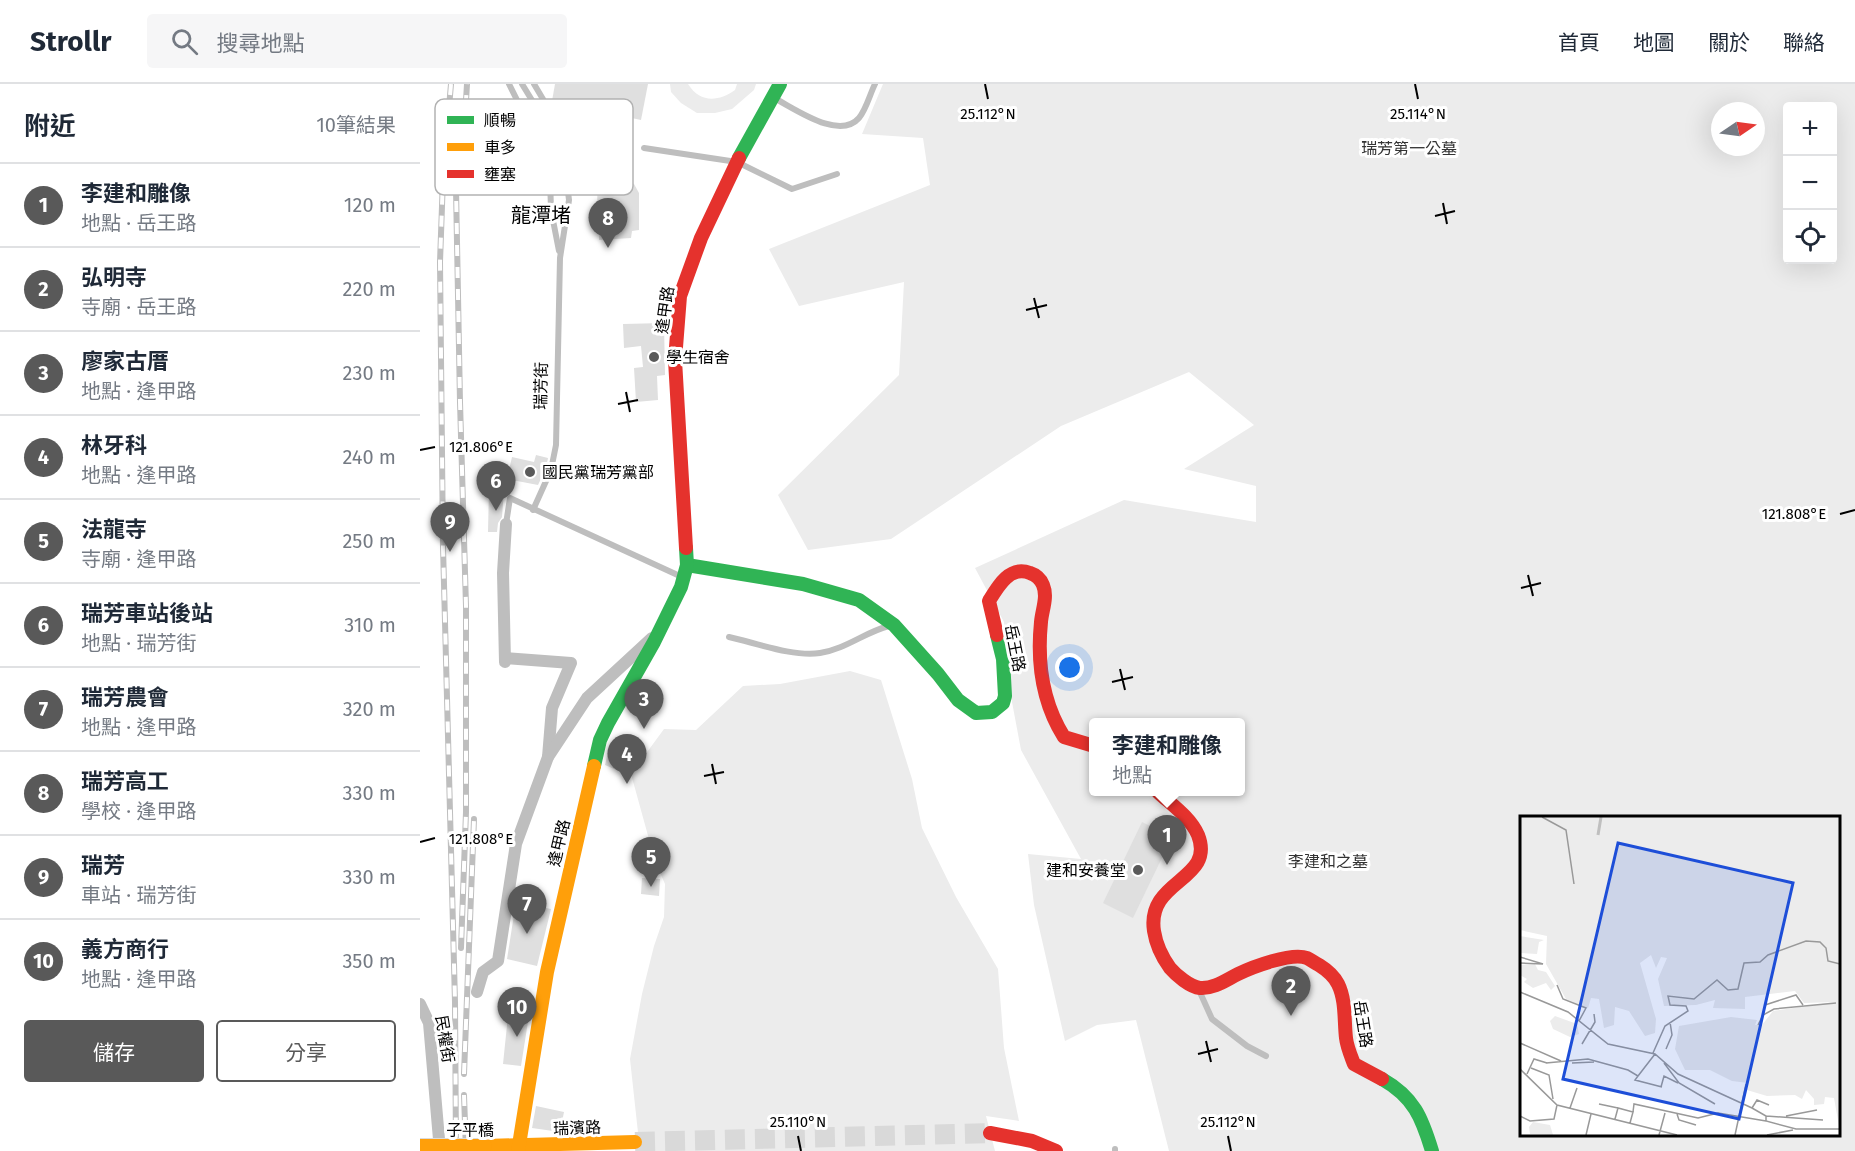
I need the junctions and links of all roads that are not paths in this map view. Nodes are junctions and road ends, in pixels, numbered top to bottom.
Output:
1 (509, 84) edge
2 (522, 84) edge
3 (534, 84) edge
4 (780, 84) edge
5 (874, 84) edge
6 (773, 98) junction
7 (516, 99) edge
8 (532, 99) edge
9 (543, 99) edge
10 (644, 148) dead end
11 (738, 162) junction
12 (837, 174) dead end
13 (551, 195) edge
14 (568, 195) edge
15 (560, 258) junction
16 (533, 510) junction
17 (506, 524) joint
18 (686, 572) junction
19 (894, 625) junction
20 (662, 629) junction
21 (729, 637) dead end
22 (1089, 744) edge
23 (548, 757) junction
24 (1162, 796) edge
25 (1198, 988) junction
26 (477, 992) dead end
27 (420, 1004) edge
28 (1266, 1056) dead end
29 (990, 1133) tunnel mouth
30 (635, 1142) tunnel mouth
31 (420, 1146) edge
32 (519, 1149) edge
33 (440, 1151) edge
34 (1056, 1151) edge
35 (1432, 1151) edge

1 - 7 lane, 瑞芳街
2 - 8 lane, 瑞芳街
3 - 9 lane
4 - 6 main road, 逢甲路
5 - 6 lane
6 - 11 main road, 逢甲路
10 - 11 lane
11 - 12 lane
11 - 18 main road, 逢甲路
13 - 15 lane, 瑞芳街
14 - 15 lane, 瑞芳街
15 - 16 lane, 瑞芳街
16 - 17 lane
16 - 18 lane
17 - 23 street
18 - 19 main road, 岳王路
18 - 20 main road, 逢甲路
19 - 21 lane
19 - 22 main road, 岳王路
20 - 23 street, 逢甲路
20 - 32 main road, 逢甲路
23 - 26 street, 逢甲路
24 - 25 main road
25 - 28 lane
25 - 35 main road, 岳王路
27 - 33 street, 民權街
29 - 34 main road
30 - 32 main road, 瑞濱路
31 - 32 main road, 子平橋, bridge

